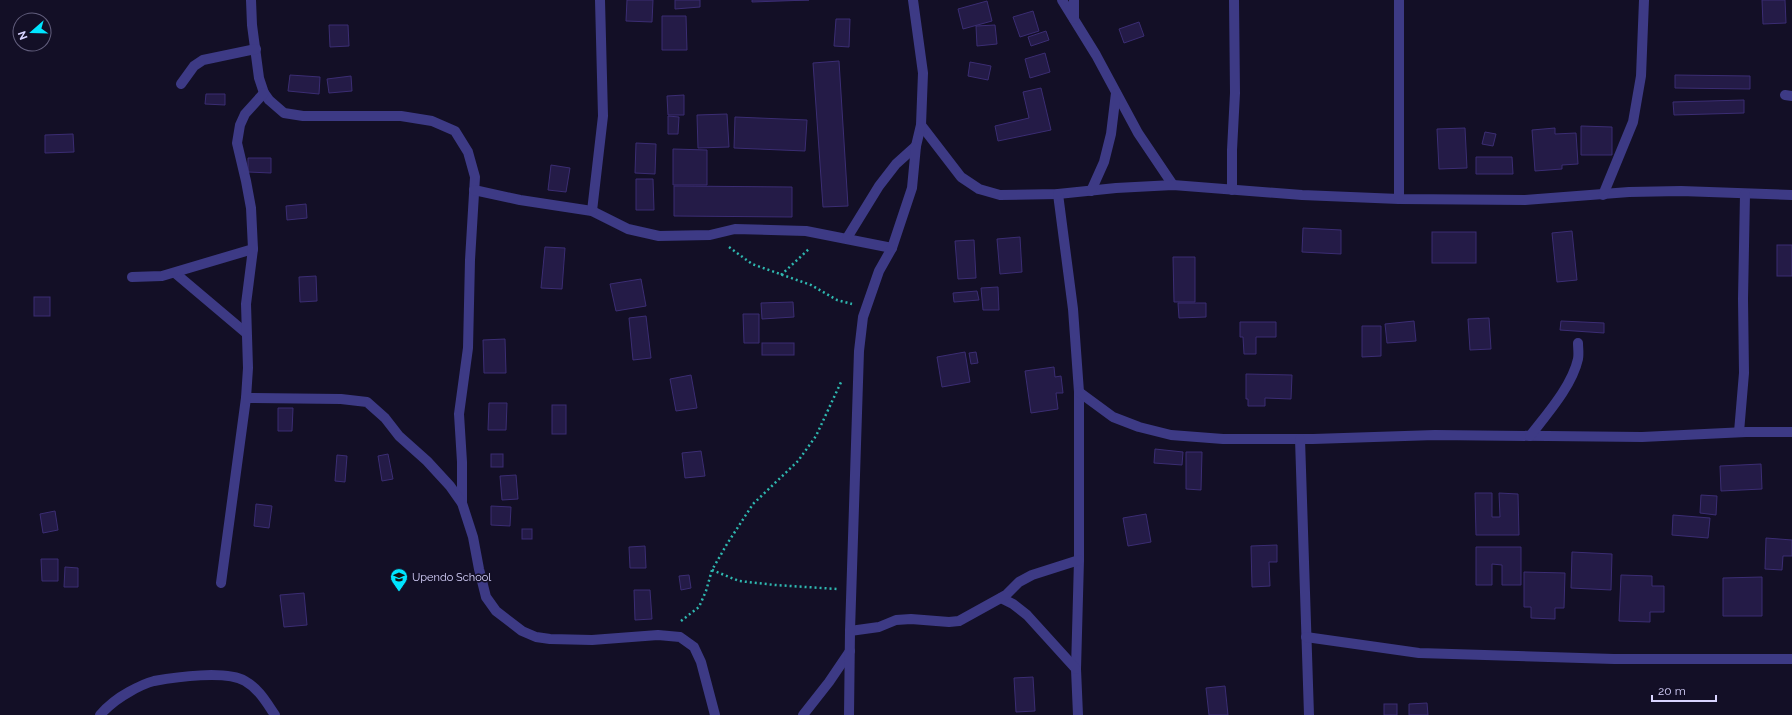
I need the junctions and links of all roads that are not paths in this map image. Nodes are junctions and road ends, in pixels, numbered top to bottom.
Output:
1 (251, 0) edge
2 (600, 0) edge
3 (912, 0) edge
4 (1062, 0) edge
5 (1074, 0) edge
6 (1234, 0) edge
7 (1399, 0) edge
8 (1644, 0) edge
9 (1074, 19) junction
10 (256, 49) junction
11 (181, 84) dead end
12 (264, 93) junction
13 (1116, 93) junction
14 (921, 125) junction
15 (916, 146) junction
16 (1173, 185) junction
17 (474, 190) junction
18 (1232, 190) junction
19 (1091, 191) junction
20 (1058, 194) junction
21 (1745, 194) junction
22 (1603, 195) junction
23 (1792, 195) edge
24 (1399, 199) junction
25 (592, 211) junction
26 (847, 238) junction
27 (892, 248) junction
28 (253, 249) junction
29 (175, 274) junction
30 (132, 277) dead end
31 (246, 333) junction
32 (1578, 343) dead end
33 (1079, 392) junction
34 (246, 398) junction
35 (1739, 432) junction
36 (1792, 432) edge
37 (1530, 436) junction
38 (1300, 438) junction
39 (462, 503) junction
40 (1079, 560) junction
41 (221, 583) dead end
42 (1001, 598) junction
43 (850, 631) junction
44 (1306, 637) junction
45 (850, 651) junction
46 (1792, 659) edge
47 (1076, 669) junction
48 (100, 715) edge
49 (275, 715) edge
50 (714, 715) edge
51 (803, 715) edge
52 (850, 715) edge
53 (1078, 715) edge
54 (1309, 715) edge

1 - 10 street
2 - 25 street
3 - 14 street
4 - 9 street
5 - 9 street
6 - 18 street
7 - 24 street
8 - 22 street
9 - 13 street
10 - 11 street
10 - 12 street
12 - 17 street
12 - 28 street
13 - 16 street
13 - 19 street
14 - 15 street
14 - 20 street
15 - 26 street
15 - 27 street
16 - 18 street
16 - 19 street
17 - 25 street
17 - 39 street
18 - 24 street
19 - 20 street
20 - 33 street
21 - 22 street
21 - 23 street
21 - 35 street
22 - 24 street
25 - 26 street
26 - 27 street
27 - 43 street
28 - 29 street
28 - 31 street
29 - 30 street
29 - 31 street
31 - 34 street
32 - 37 street
33 - 38 street
33 - 40 street
34 - 39 street
34 - 41 street
35 - 36 street
35 - 37 street
37 - 38 street
38 - 44 street
39 - 50 street
40 - 42 street
40 - 47 street
42 - 43 street
42 - 47 street
43 - 45 street
44 - 46 street
44 - 54 street
45 - 51 street
45 - 52 street
47 - 53 street
48 - 49 street

